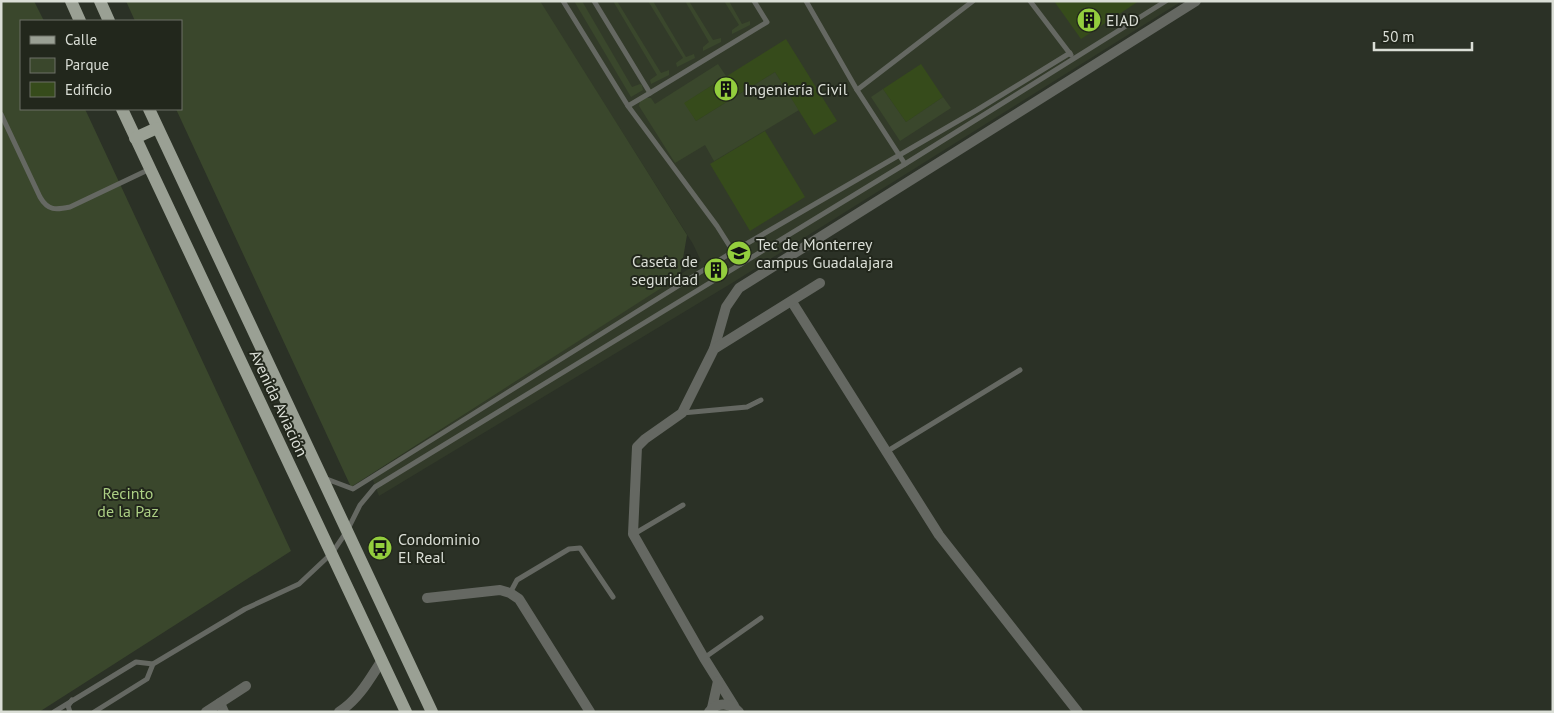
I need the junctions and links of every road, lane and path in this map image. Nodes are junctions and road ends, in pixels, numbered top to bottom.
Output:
1 (71, 1) edge
2 (100, 1) edge
3 (563, 1) edge
4 (594, 1) edge
5 (754, 1) edge
6 (806, 1) edge
7 (973, 1) edge
8 (1030, 1) edge
9 (1166, 1) edge
10 (1196, 1) edge
11 (80, 20) edge
12 (109, 20) edge
13 (1070, 53) junction
14 (1075, 59) junction
15 (857, 90) junction
16 (650, 93) junction
17 (628, 106) junction
18 (122, 110) edge
19 (148, 110) edge
20 (1, 114) edge
21 (157, 128) junction
22 (136, 138) junction
23 (899, 155) junction
24 (904, 164) junction
25 (150, 169) junction
26 (734, 251) junction
27 (741, 264) junction
28 (820, 283) dead end
29 (792, 302) junction
30 (714, 349) junction
31 (1020, 370) dead end
32 (761, 400) dead end
33 (682, 413) junction
34 (886, 452) junction
35 (321, 477) junction
36 (683, 505) dead end
37 (347, 531) junction
38 (633, 534) junction
39 (332, 553) junction
40 (510, 593) junction
41 (613, 597) dead end
42 (427, 598) dead end
43 (761, 618) dead end
44 (704, 658) junction
45 (382, 660) junction
46 (153, 664) junction
47 (718, 681) junction
48 (246, 686) dead end
49 (72, 700) junction
50 (222, 707) edge
51 (737, 709) edge
52 (711, 710) edge
53 (54, 712) edge
54 (70, 712) edge
55 (94, 712) edge
56 (206, 712) edge
57 (339, 712) edge
58 (406, 712) edge
59 (432, 712) edge
60 (590, 712) edge
61 (1078, 712) edge

1 - 11 main road
2 - 12 main road
3 - 17 lane
4 - 16 lane
5 - 16 lane
6 - 15 lane
7 - 15 lane
8 - 13 lane
9 - 14 lane
10 - 30 street
13 - 14 lane
13 - 23 lane
14 - 24 lane
15 - 23 lane
16 - 17 lane
17 - 26 lane
18 - 22 main road, Avenida Aviación
19 - 21 main road, Avenida Aviación
20 - 25 lane
21 - 22 main road
21 - 35 main road, Avenida Aviación
22 - 25 main road, Avenida Aviación
23 - 24 lane
23 - 26 lane
24 - 27 lane
25 - 39 main road, Avenida Aviación
26 - 27 lane
26 - 35 lane
27 - 37 lane
28 - 29 street
29 - 30 street
29 - 34 street
30 - 33 street
31 - 34 lane
32 - 33 lane
33 - 38 street
34 - 61 street
35 - 37 main road, Avenida Aviación
36 - 38 lane
37 - 39 lane
37 - 59 main road, Avenida Aviación
38 - 44 street
39 - 45 main road, Avenida Aviación
39 - 46 lane
40 - 41 lane
40 - 42 street
40 - 60 street
43 - 44 lane
44 - 47 street
45 - 57 street
45 - 58 main road, Avenida Aviación
46 - 49 lane
46 - 55 lane
47 - 51 street
47 - 52 street
48 - 50 street
49 - 53 lane
49 - 54 lane
50 - 56 street
51 - 52 street

